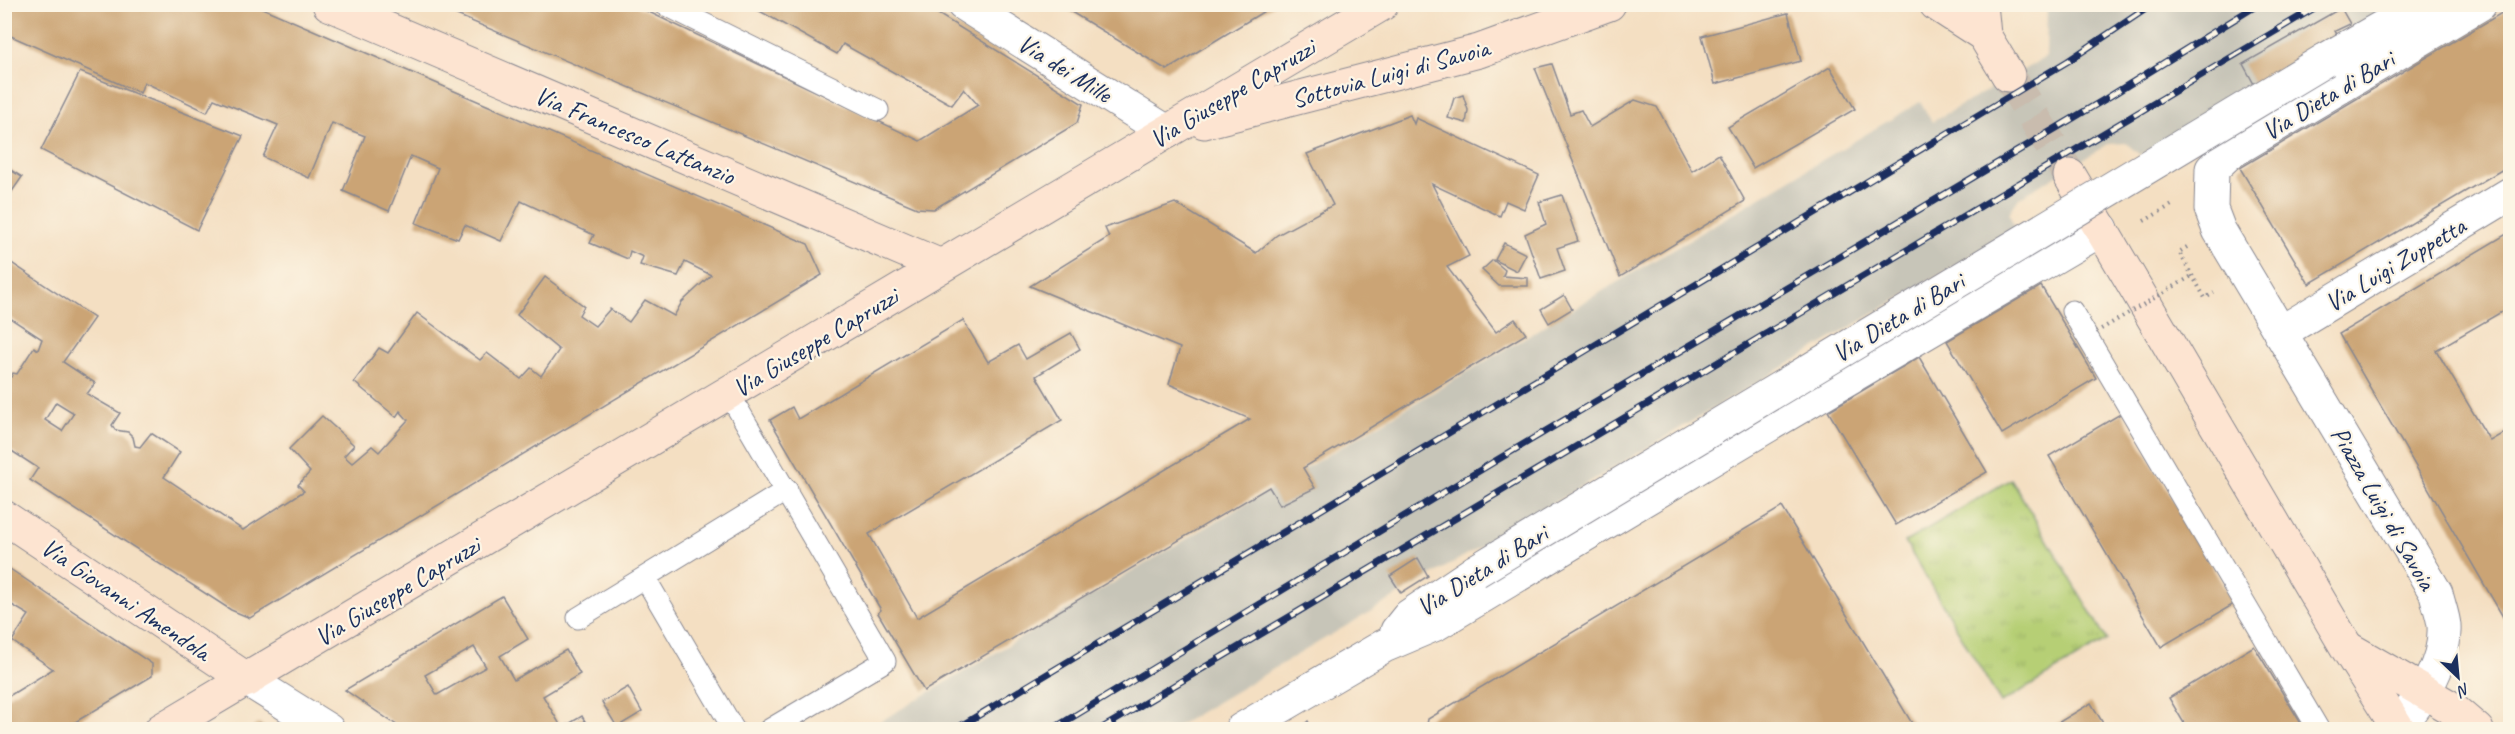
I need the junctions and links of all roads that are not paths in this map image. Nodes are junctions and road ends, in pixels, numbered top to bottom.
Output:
1 (329, 4) edge
2 (664, 4) edge
3 (963, 4) edge
4 (1382, 4) edge
5 (1609, 4) edge
6 (1936, 4) edge
7 (2423, 4) edge
8 (2480, 4) edge
9 (1982, 20) edge
10 (2008, 75) tunnel mouth
11 (878, 110) dead end
12 (1167, 132) junction
13 (2070, 176) tunnel mouth
14 (2511, 194) edge
15 (2102, 229) junction
16 (941, 266) junction
17 (2072, 311) dead end
18 (2280, 333) junction
19 (729, 394) junction
20 (787, 490) junction
21 (4, 517) edge
22 (645, 578) junction
23 (578, 618) dead end
24 (1384, 646) junction
25 (2347, 648) junction
26 (248, 680) junction
27 (2425, 691) junction
28 (161, 729) edge
29 (328, 729) edge
30 (734, 729) edge
31 (769, 729) edge
32 (1241, 729) edge
33 (2319, 729) edge
34 (2397, 729) edge
35 (2477, 729) edge

1 - 16 main road, Via Francesco Lattanzio
2 - 11 lane
3 - 12 street, Via dei Mille
4 - 12 main road, Via Giuseppe Capruzzi
5 - 12 main road, Sottovia Luigi di Savoia
6 - 9 main road
7 - 24 street, Via Dieta di Bari, bridge
8 - 18 street, Via Dieta di Bari
9 - 10 main road
12 - 16 main road, Via Giuseppe Capruzzi
13 - 15 main road
14 - 18 street, Via Luigi Zuppetta
15 - 24 street, Via Dieta di Bari
15 - 25 main road, Piazza Luigi di Savoia
16 - 19 main road, Via Giuseppe Capruzzi
17 - 33 lane
18 - 27 street, Piazza Luigi di Savoia
19 - 20 lane
19 - 26 main road, Via Giuseppe Capruzzi
20 - 22 lane
20 - 31 lane
21 - 26 main road, Via Giovanni Amendola
22 - 23 lane
22 - 30 lane
24 - 32 street, Via Dieta di Bari
25 - 27 main road
25 - 34 main road, Piazza Luigi di Savoia
26 - 28 main road, Via Giuseppe Capruzzi
26 - 29 street
27 - 34 street, Piazza Luigi di Savoia
27 - 35 main road

